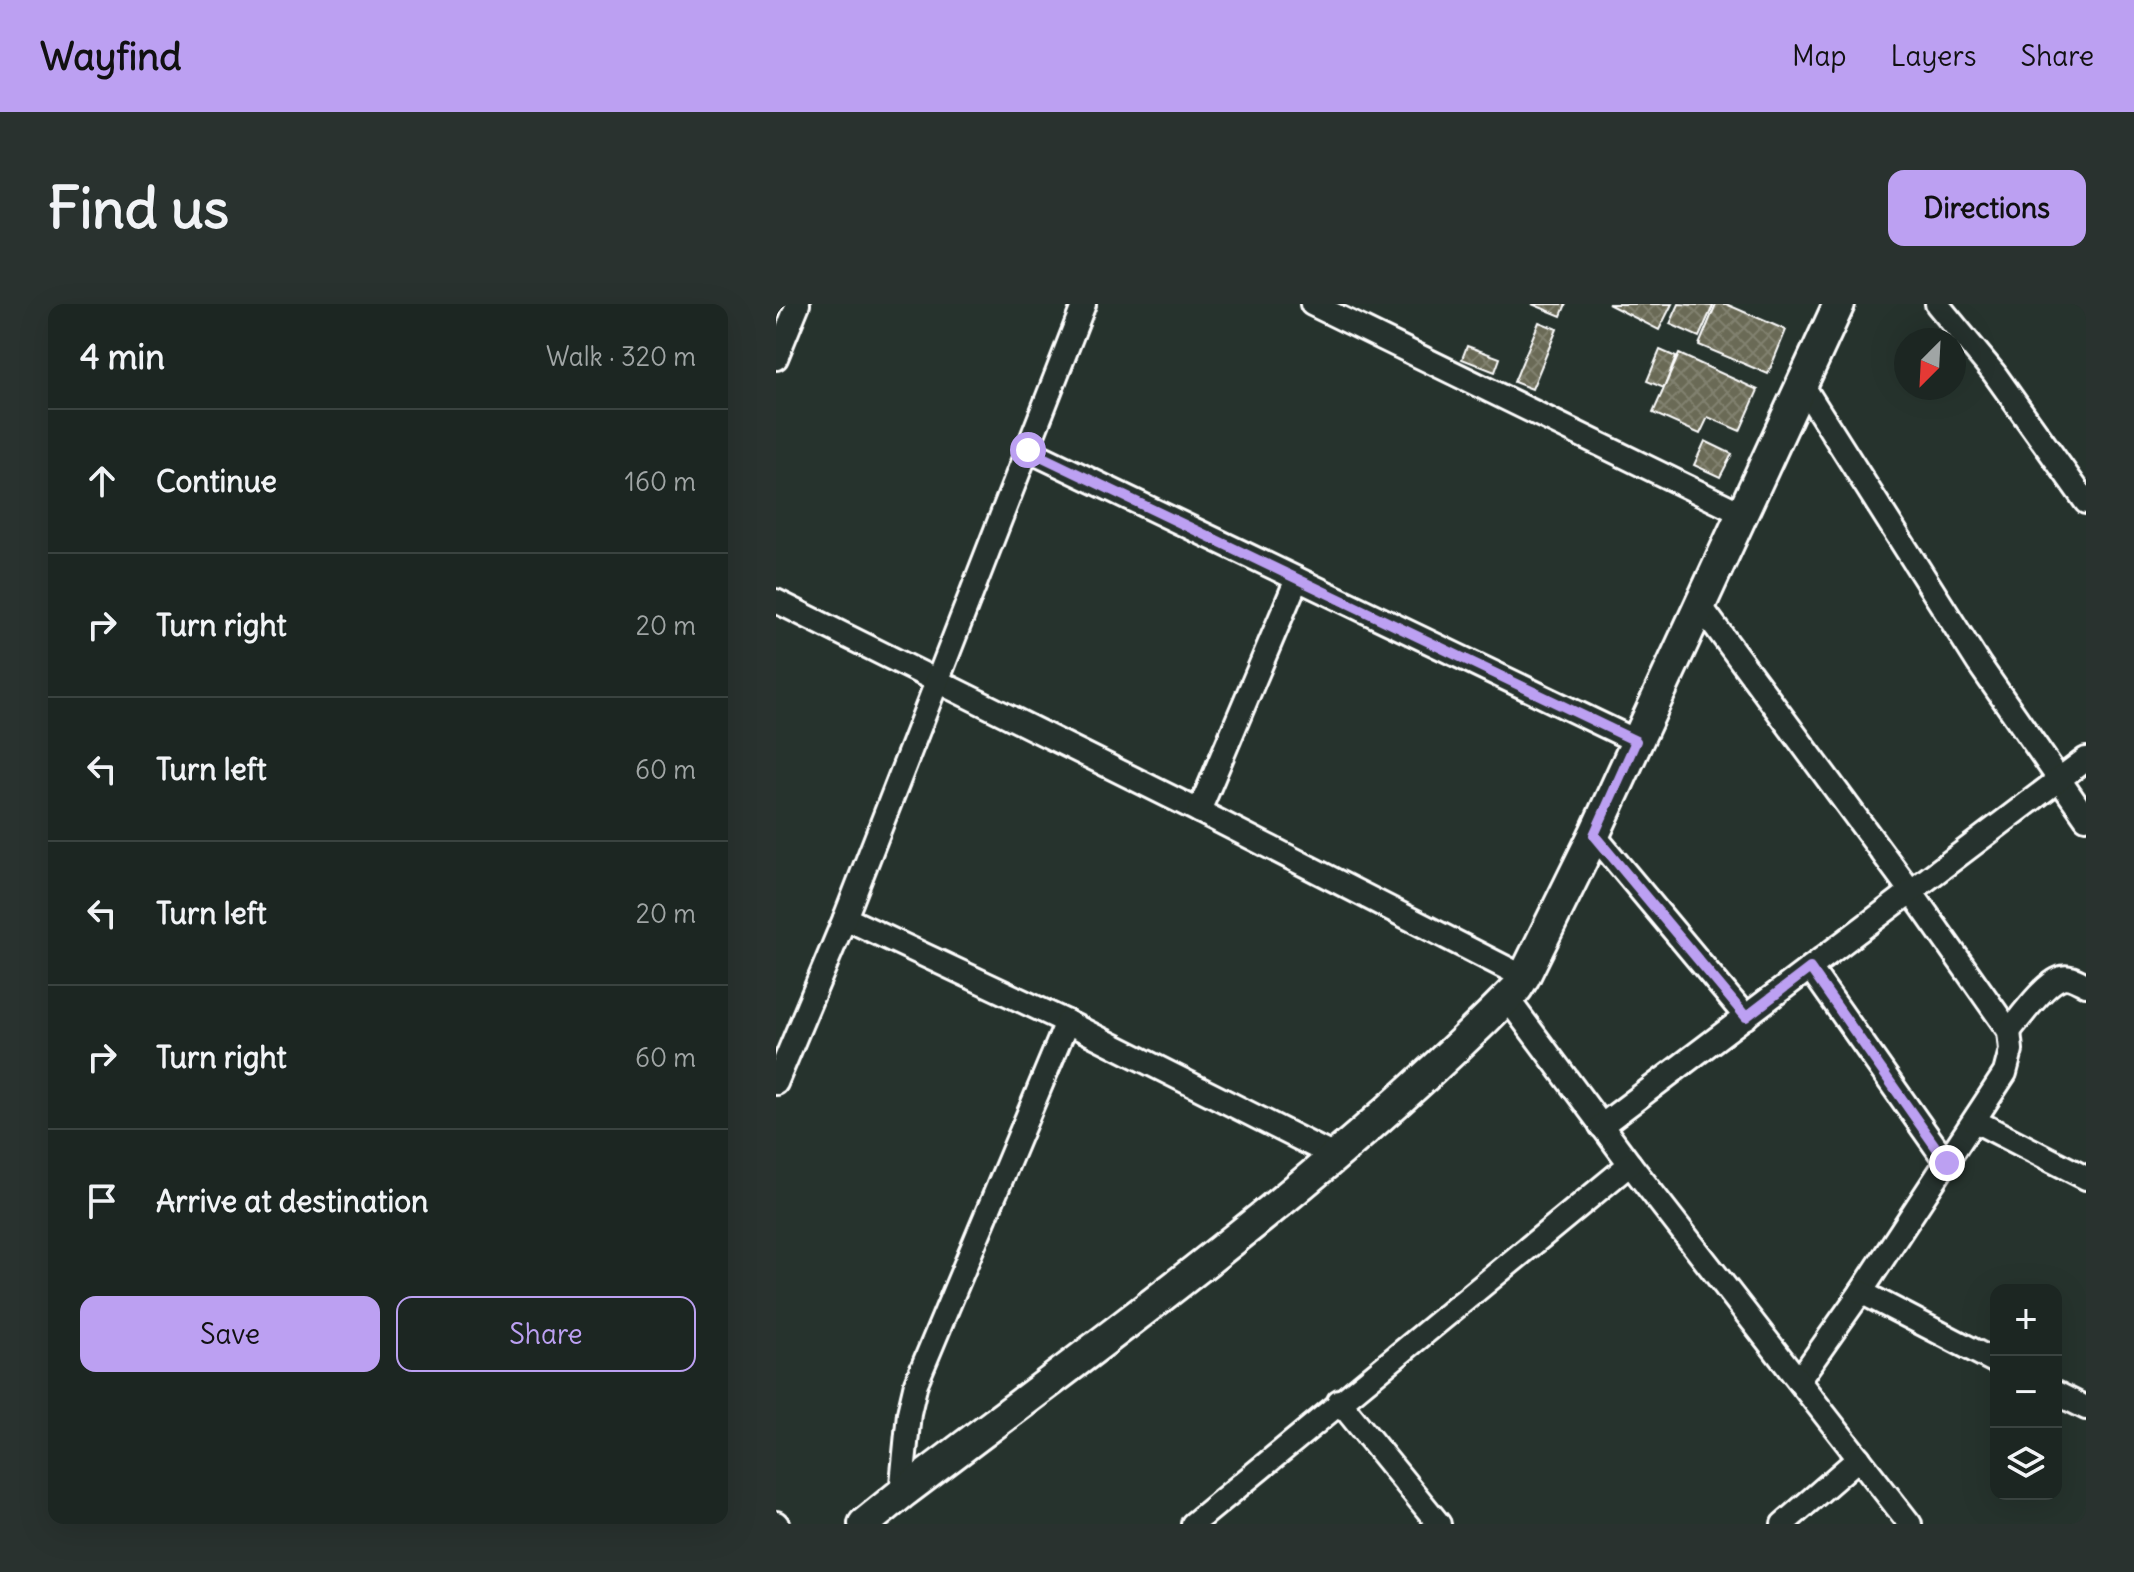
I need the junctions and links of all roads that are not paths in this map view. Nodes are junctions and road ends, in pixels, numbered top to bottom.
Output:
1 (1084, 304) edge
2 (1312, 304) edge
3 (1839, 304) edge
4 (1937, 304) edge
5 (788, 314) edge
6 (776, 358) edge
7 (1803, 386) junction
8 (1028, 450) junction
9 (2086, 502) edge
10 (1743, 514) junction
11 (1297, 579) junction
12 (776, 601) edge
13 (1699, 604) junction
14 (937, 681) junction
15 (1636, 741) junction
16 (2086, 759) edge
17 (2058, 780) junction
18 (1199, 811) junction
19 (2086, 818) edge
20 (1594, 835) junction
21 (1912, 893) junction
22 (845, 918) junction
23 (1810, 968) junction
24 (2086, 985) edge
25 (1516, 987) junction
26 (1746, 1017) junction
27 (1067, 1022) junction
28 (2009, 1031) junction
29 (776, 1083) edge
30 (1975, 1121) junction
31 (1601, 1126) junction
32 (1336, 1157) junction
33 (1947, 1163) junction
34 (1630, 1164) junction
35 (2086, 1178) edge
36 (1861, 1292) junction
37 (1990, 1359) edge
38 (1799, 1380) junction
39 (2062, 1396) edge
40 (1339, 1401) junction
41 (2086, 1408) edge
42 (1859, 1458) junction
43 (901, 1494) junction
44 (864, 1524) edge
45 (1193, 1524) edge
46 (1439, 1524) edge
47 (1783, 1524) edge
48 (1910, 1524) edge

1 - 8 street
2 - 10 street
3 - 7 main road
4 - 9 street
5 - 6 street
7 - 10 main road
7 - 17 street
8 - 11 street
8 - 14 street
10 - 13 main road
11 - 15 street
11 - 18 street
12 - 14 street
13 - 15 main road
13 - 21 street
14 - 18 street
14 - 22 street
15 - 20 main road
16 - 17 street
17 - 19 street
17 - 21 street
18 - 25 street
20 - 25 main road
20 - 26 street
21 - 23 street
21 - 28 street
22 - 27 street
22 - 29 street
23 - 26 street
23 - 33 street
24 - 28 street
25 - 31 street
25 - 32 main road
26 - 31 street
27 - 32 street
27 - 43 street
28 - 30 street
30 - 33 street
30 - 35 street
31 - 34 street
32 - 43 main road
33 - 36 street
34 - 38 street
34 - 40 street
36 - 37 street
36 - 38 street
38 - 42 street
39 - 41 street
40 - 45 street
40 - 46 street
42 - 47 street
42 - 48 street
43 - 44 main road

